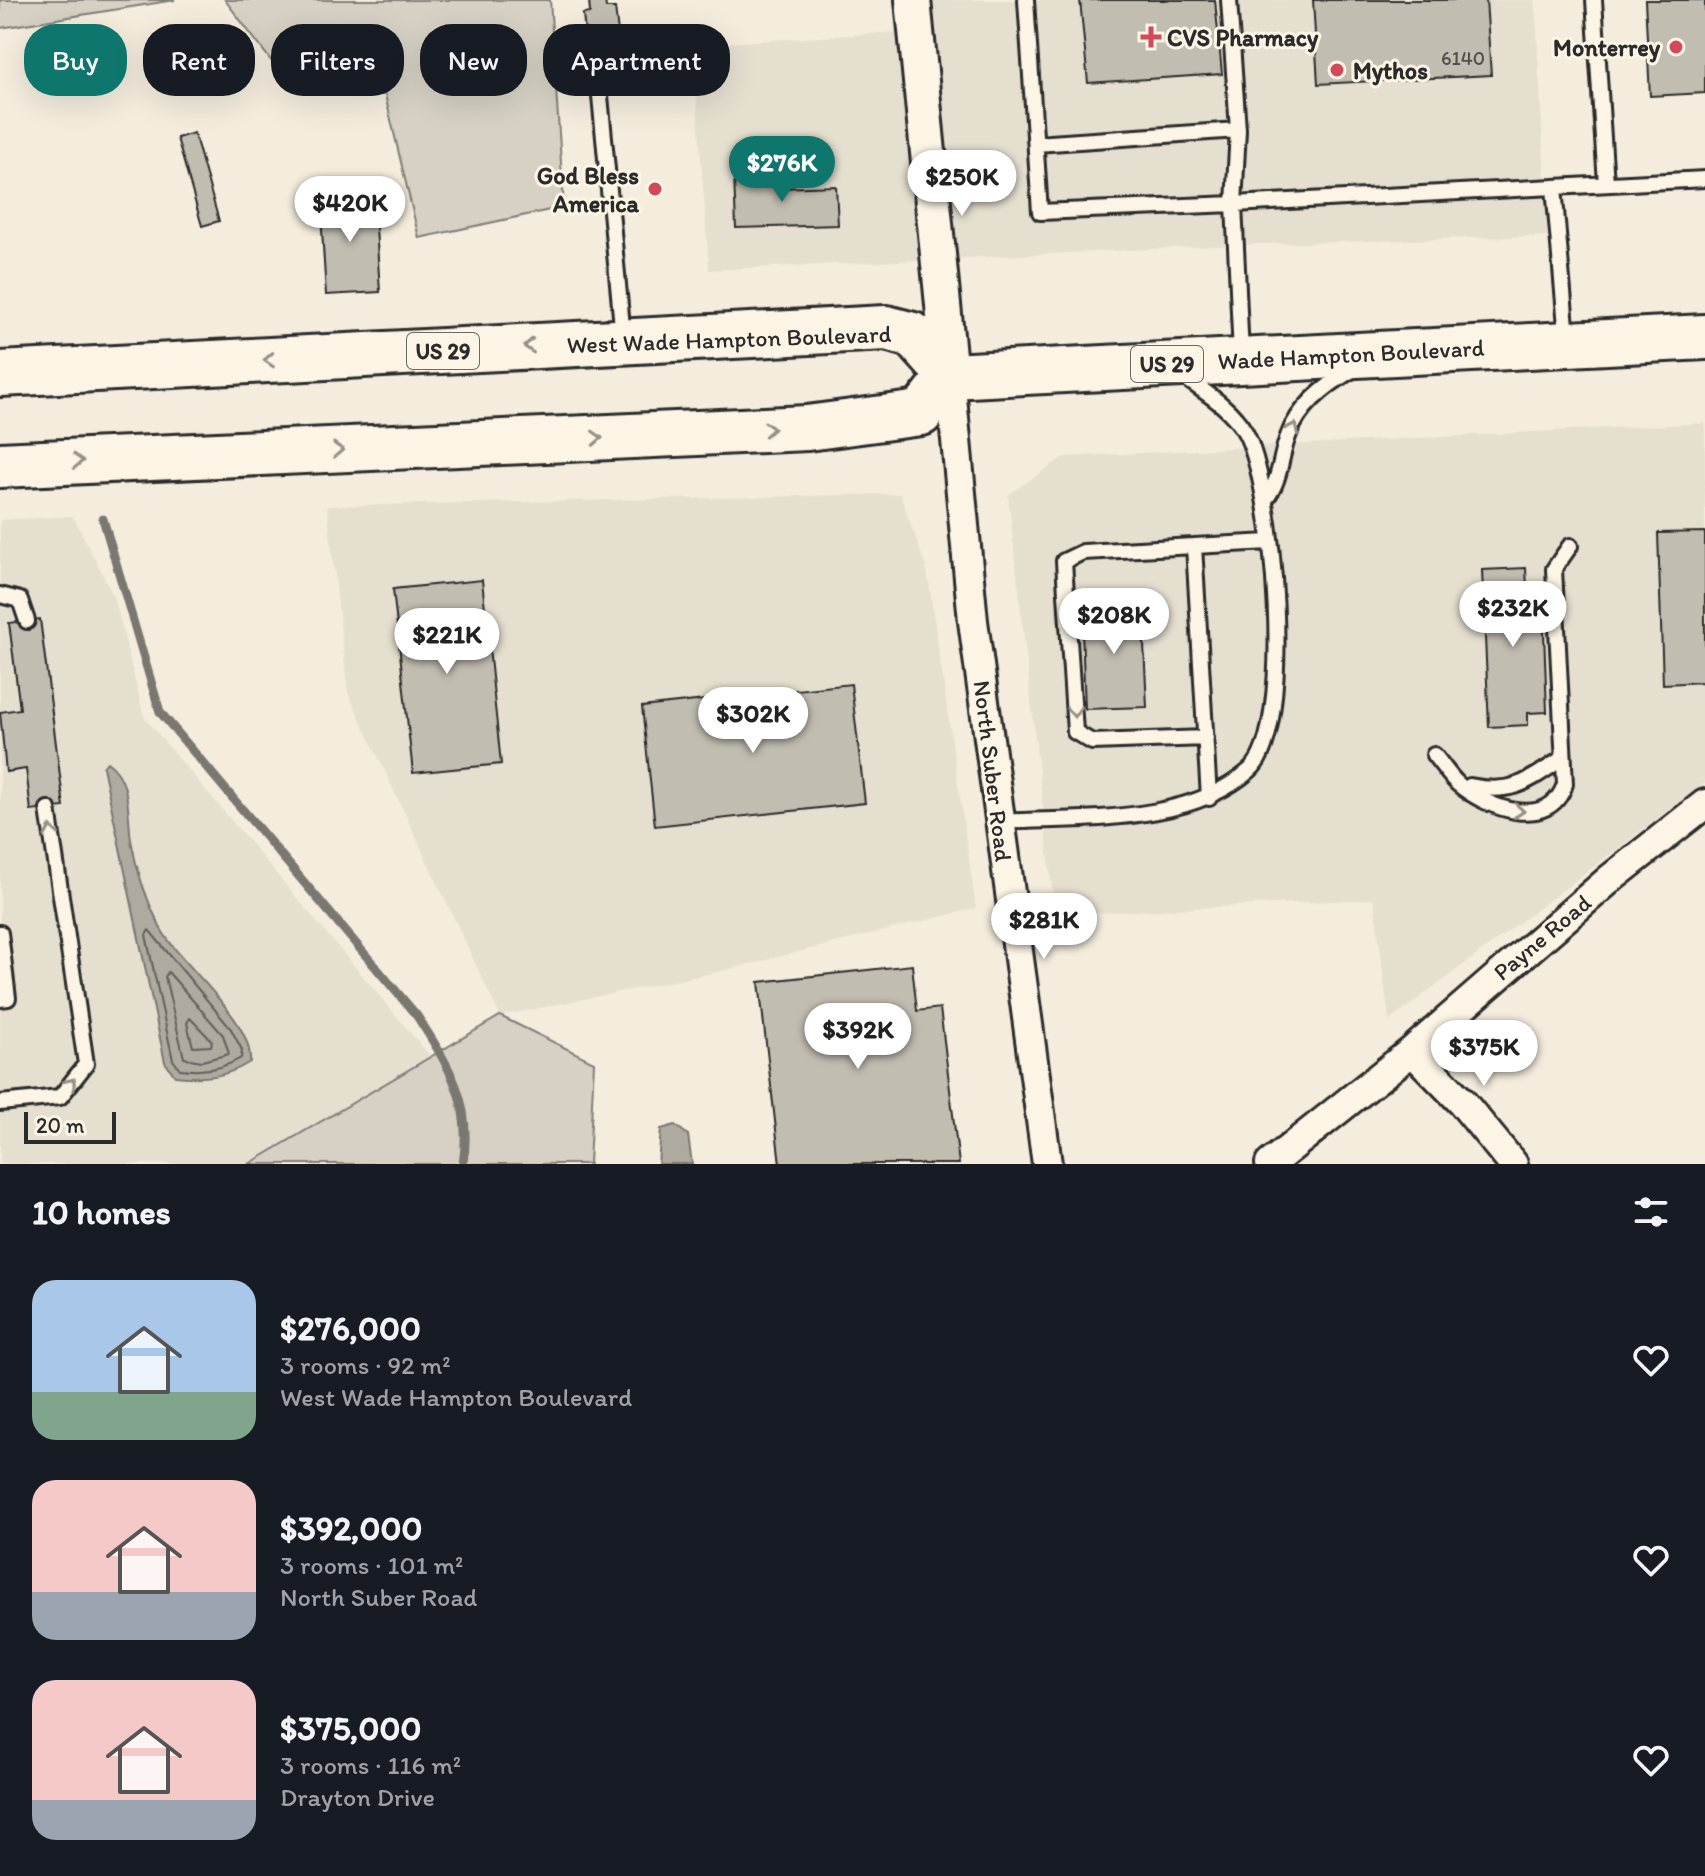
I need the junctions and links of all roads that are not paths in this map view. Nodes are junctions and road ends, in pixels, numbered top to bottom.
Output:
1 (913, 0) edge
2 (1026, 0) edge
3 (1229, 0) edge
4 (1594, 0) edge
5 (600, 96) edge
6 (1238, 130) junction
7 (1036, 144) junction
8 (1705, 179) edge
9 (1606, 184) junction
10 (1554, 187) junction
11 (1234, 204) junction
12 (1705, 337) edge
13 (623, 341) junction
14 (1567, 344) junction
15 (1385, 351) junction
16 (1242, 359) junction
17 (1165, 364) junction
18 (0, 374) edge
19 (950, 376) junction
20 (0, 465) edge
21 (1265, 500) junction
22 (1270, 542) junction
23 (1194, 546) junction
24 (1570, 546) dead end
25 (0, 595) edge
26 (27, 621) dead end
27 (1206, 738) junction
28 (1434, 755) dead end
29 (1563, 758) junction
30 (1458, 783) junction
31 (1209, 798) junction
32 (1705, 804) edge
33 (48, 809) dead end
34 (999, 822) junction
35 (0, 933) edge
36 (0, 999) edge
37 (1412, 1051) junction
38 (0, 1103) edge
39 (1047, 1164) edge
40 (1270, 1164) edge
41 (1513, 1164) edge

1 - 19 street
2 - 7 lane
3 - 6 lane
4 - 9 lane
5 - 13 lane
6 - 7 lane
6 - 11 lane
7 - 11 lane
8 - 9 lane
9 - 10 lane
10 - 11 lane
10 - 14 lane
11 - 16 lane
12 - 14 main road, Wade Hampton Boulevard / US 29
13 -> 18 main road, West Wade Hampton Boulevard / US 29
13 - 19 main road, West Wade Hampton Boulevard / US 29
14 - 15 main road, Wade Hampton Boulevard / US 29
15 - 16 main road, Wade Hampton Boulevard / US 29
21 -> 15 lane
16 - 17 main road, Wade Hampton Boulevard / US 29
17 - 19 main road, Wade Hampton Boulevard / US 29
17 - 21 lane
20 -> 19 main road
19 - 34 street, North Suber Road
21 - 22 lane
22 - 23 lane
22 - 31 lane
23 - 27 lane
23 -> 27 lane
24 - 29 lane
25 - 26 lane
27 - 31 lane
28 - 30 lane
29 - 30 lane
30 -> 29 lane
31 - 34 lane
32 - 37 street, Payne Road
38 -> 33 lane
34 - 39 street, North Suber Road
35 - 36 lane
37 - 40 street, Payne Road
37 - 41 street

